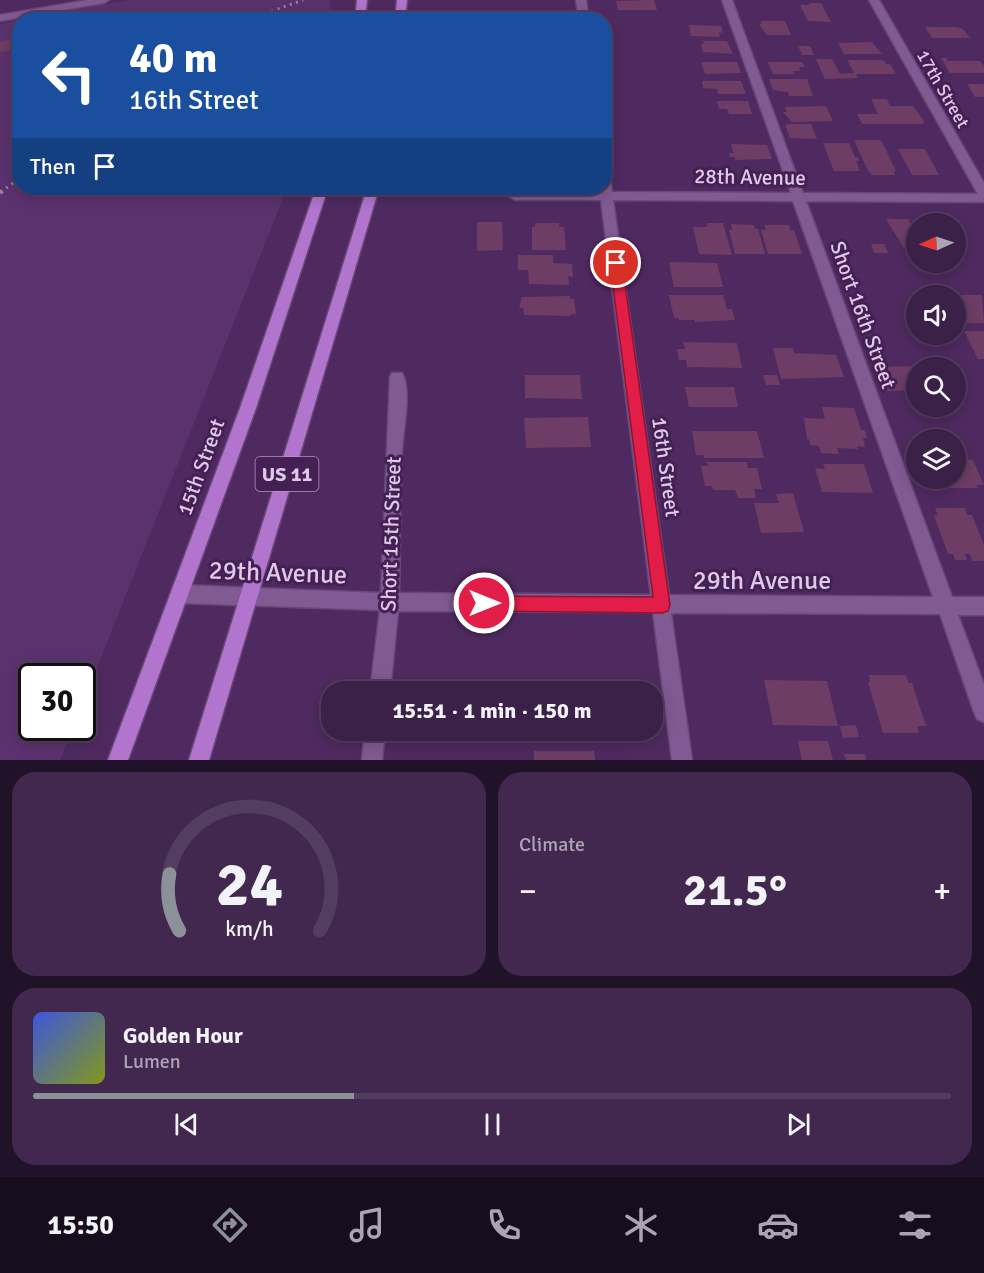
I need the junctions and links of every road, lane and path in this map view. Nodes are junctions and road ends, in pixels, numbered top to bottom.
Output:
1 (104, 0) edge
2 (727, 0) edge
3 (874, 0) edge
4 (43, 5) edge
5 (20, 12) edge
6 (612, 187) edge
7 (320, 195) edge
8 (371, 195) edge
9 (525, 195) edge
10 (606, 195) edge
11 (515, 196) dead end
12 (984, 196) edge
13 (799, 197) junction
14 (397, 377) dead end
15 (181, 594) junction
16 (250, 595) junction
17 (390, 603) junction
18 (662, 605) junction
19 (946, 606) junction
20 (984, 606) edge
21 (381, 681) edge
22 (984, 712) edge
23 (374, 741) edge
24 (118, 760) edge
25 (198, 760) edge
26 (372, 760) edge
27 (682, 760) edge

1 - 4 street
2 - 13 street, Short 16th Street
3 - 12 street, 17th Street
4 - 5 street
6 - 13 street, 28th Avenue
7 - 15 main road, 15th Street / US 11
8 - 16 main road, US 11
9 - 11 street, 28th Avenue
10 - 18 street, 16th Street
12 - 13 street, 28th Avenue
13 - 19 street, Short 16th Street
14 - 17 street, Short 15th Street
15 - 16 street, 29th Avenue
15 - 24 main road, 15th Street / US 11
16 - 17 street, 29th Avenue
16 - 25 main road, US 11
17 - 18 street, 29th Avenue
17 - 21 street, Short 15th Street
18 - 19 street, 29th Avenue
18 - 27 street, 16th Street
19 - 20 street, 29th Avenue
19 - 22 street, Short 16th Street
23 - 26 street

